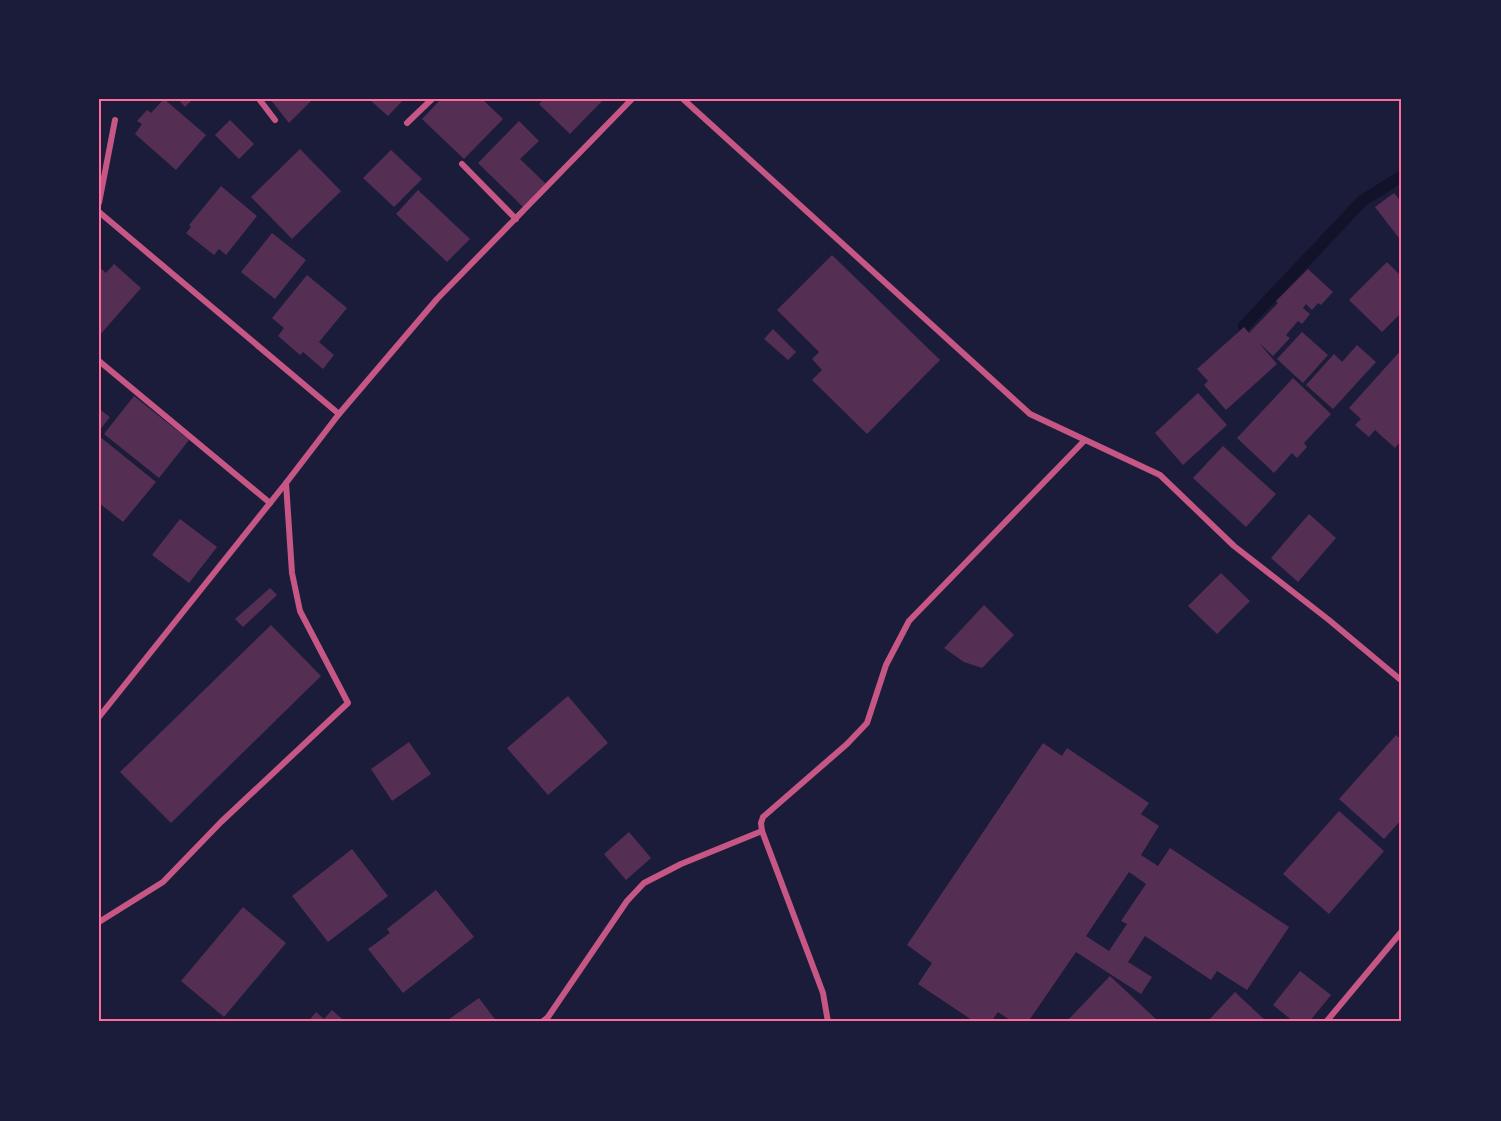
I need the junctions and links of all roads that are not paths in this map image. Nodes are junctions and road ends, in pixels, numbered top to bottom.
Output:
1 (259, 99) edge
2 (432, 99) edge
3 (632, 99) edge
4 (683, 99) edge
5 (115, 120) dead end
6 (275, 120) dead end
7 (407, 123) dead end
8 (462, 164) dead end
9 (99, 203) edge
10 (99, 212) edge
11 (516, 219) junction
12 (99, 361) edge
13 (339, 414) junction
14 (1084, 441) junction
15 (286, 483) junction
16 (270, 503) junction
17 (1402, 681) edge
18 (99, 717) edge
19 (762, 831) junction
20 (99, 922) edge
21 (1402, 931) edge
22 (542, 1022) edge
23 (828, 1022) edge
24 (1326, 1022) edge

1 - 6 street
2 - 7 street
3 - 11 street
4 - 14 street
5 - 9 street
8 - 11 street
10 - 13 street
11 - 13 street
12 - 16 street
13 - 15 street
14 - 17 street
14 - 19 street
15 - 16 street
15 - 20 street
16 - 18 street
19 - 22 street
19 - 23 street
21 - 24 street

